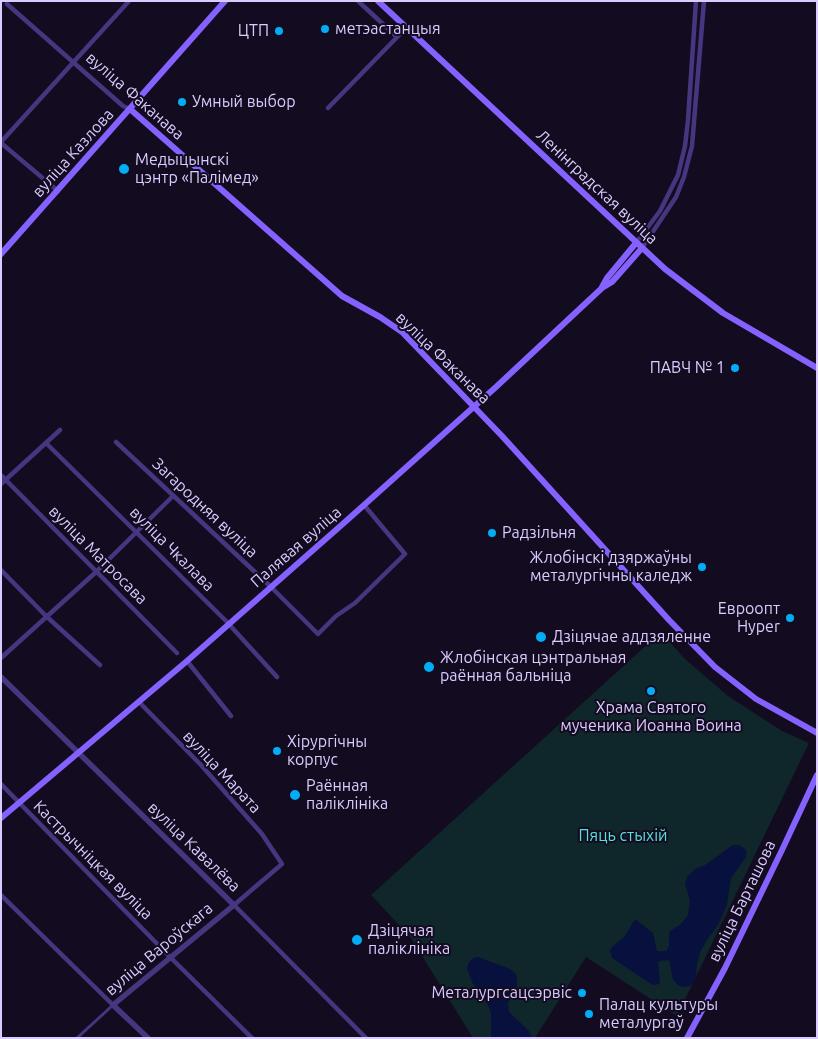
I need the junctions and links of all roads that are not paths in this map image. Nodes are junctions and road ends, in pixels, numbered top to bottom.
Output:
1 (129, 1) edge
2 (225, 1) edge
3 (358, 1) edge
4 (378, 1) edge
5 (696, 1) edge
6 (704, 1) edge
7 (7, 4) dead end
8 (406, 28) junction
9 (396, 37) junction
10 (74, 62) junction
11 (328, 108) dead end
12 (130, 109) junction
13 (1, 143) edge
14 (58, 191) junction
15 (636, 243) junction
16 (642, 248) junction
17 (1, 254) edge
18 (602, 288) junction
19 (817, 368) edge
20 (474, 406) junction
21 (60, 430) dead end
22 (116, 442) dead end
23 (46, 443) junction
24 (1, 475) edge
25 (6, 480) junction
26 (1, 484) edge
27 (173, 496) junction
28 (364, 505) junction
29 (137, 532) junction
30 (1, 570) edge
31 (96, 572) junction
32 (271, 587) junction
33 (46, 616) junction
34 (229, 625) junction
35 (178, 653) dead end
36 (1, 658) edge
37 (187, 661) junction
38 (100, 665) dead end
39 (1, 677) edge
40 (276, 677) dead end
41 (139, 702) junction
42 (232, 716) dead end
43 (817, 733) edge
44 (79, 753) junction
45 (817, 775) edge
46 (1, 784) edge
47 (19, 803) junction
48 (1, 818) edge
49 (282, 864) joint
50 (1, 895) edge
51 (234, 905) junction
52 (170, 957) junction
53 (113, 1005) junction
54 (77, 1038) edge
55 (148, 1038) edge
56 (252, 1038) edge
57 (366, 1038) edge
58 (687, 1038) edge

1 - 10 street
2 - 12 main road, вуліца Казлова
3 - 9 street
4 - 8 main road, Ленінградская вуліца
5 - 15 street
6 - 16 street
7 - 10 street, вуліца Факанава
8 - 9 street
8 - 15 main road, Ленінградская вуліца
9 - 11 street
10 - 12 street, вуліца Факанава
10 - 13 street
12 - 14 main road, вуліца Казлова
12 - 20 main road, вуліца Факанава
13 - 14 street
14 - 17 main road, вуліца Казлова
15 - 16 main road, Ленінградская вуліца
15 - 18 main road, Палявая вуліца
16 - 18 main road, Палявая вуліца
16 - 19 main road, Ленінградская вуліца
18 - 20 main road, Палявая вуліца
20 - 28 main road, Палявая вуліца
20 - 43 main road, вуліца Факанава
21 - 23 street
22 - 27 street, Загародняя вуліца
23 - 25 street
23 - 29 street, вуліца Чкалава
24 - 25 street, вуліца Матросава
25 - 26 street
25 - 31 street, вуліца Матросава
27 - 29 street
27 - 32 street, Загародняя вуліца
28 - 32 main road, Палявая вуліца
28 - 32 street, Загародняя вуліца
29 - 31 street
29 - 34 street, вуліца Чкалава
30 - 33 street
31 - 33 street
31 - 35 street, вуліца Матросава
32 - 34 main road, Палявая вуліца
33 - 36 street
33 - 38 street
34 - 37 main road, Палявая вуліца
34 - 40 street, вуліца Чкалава
37 - 41 main road, Палявая вуліца
37 - 42 street
39 - 44 street, вуліца Кавалёва
41 - 44 main road, Палявая вуліца
41 - 49 street, вуліца Марата
44 - 47 main road, Палявая вуліца
44 - 51 street, вуліца Кавалёва
45 - 58 main road, вуліца Барташова
46 - 47 street, Кастрычніцкая вуліца
47 - 48 main road, Палявая вуліца
47 - 52 street, Кастрычніцкая вуліца
49 - 51 street, вуліца Вароўскага
50 - 53 street
51 - 52 street, вуліца Вароўскага
51 - 57 street, вуліца Кавалёва
52 - 53 street, вуліца Вароўскага
52 - 56 street, Кастрычніцкая вуліца
53 - 54 street, вуліца Вароўскага
53 - 55 street

